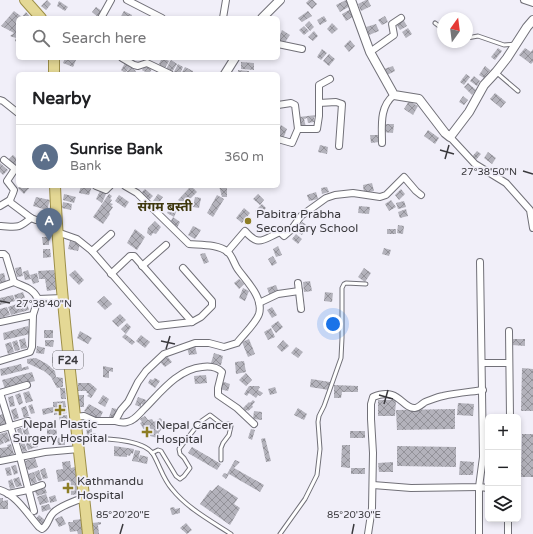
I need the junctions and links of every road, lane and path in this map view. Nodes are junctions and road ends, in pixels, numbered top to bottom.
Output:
1 (111, 0) edge
2 (127, 0) edge
3 (226, 0) edge
4 (280, 0) edge
5 (351, 0) edge
6 (27, 2) edge
7 (39, 16) edge
8 (103, 16) edge
9 (158, 16) edge
10 (223, 16) edge
11 (264, 16) edge
12 (401, 18) dead end
13 (533, 20) edge
14 (473, 37) edge
15 (280, 44) edge
16 (515, 44) junction
17 (302, 49) dead end
18 (370, 52) junction
19 (54, 60) edge
20 (125, 60) edge
21 (234, 60) edge
22 (54, 72) edge
23 (166, 72) edge
24 (226, 72) edge
25 (496, 72) junction
26 (330, 79) dead end
27 (518, 91) dead end
28 (394, 95) junction
29 (2, 101) edge
30 (319, 103) junction
31 (280, 105) edge
32 (16, 112) edge
33 (298, 129) junction
34 (450, 136) junction
35 (280, 140) edge
36 (382, 143) dead end
37 (339, 146) dead end
38 (4, 160) dead end
39 (55, 188) edge
40 (128, 188) edge
41 (421, 195) dead end
42 (10, 200) junction
43 (0, 206) edge
44 (31, 218) junction
45 (56, 219) junction
46 (1, 226) edge
47 (533, 228) edge
48 (57, 232) junction
49 (111, 234) dead end
50 (166, 245) dead end
51 (92, 251) junction
52 (228, 252) junction
53 (0, 254) edge
54 (480, 262) dead end
55 (142, 266) junction
56 (183, 268) dead end
57 (111, 274) junction
58 (14, 282) junction
59 (298, 283) dead end
60 (366, 284) dead end
61 (0, 287) edge
62 (299, 291) junction
63 (63, 298) junction
64 (38, 299) junction
65 (259, 303) junction
66 (301, 309) dead end
67 (33, 315) junction
68 (0, 322) edge
69 (192, 322) junction
70 (509, 331) dead end
71 (0, 360) edge
72 (482, 363) junction
73 (509, 363) junction
74 (27, 385) dead end
75 (482, 390) junction
76 (0, 393) edge
77 (510, 414) edge
78 (485, 415) edge
79 (74, 417) junction
80 (28, 421) dead end
81 (115, 421) junction
82 (254, 424) dead end
83 (10, 426) junction
84 (0, 429) edge
85 (78, 438) junction
86 (79, 449) junction
87 (152, 453) junction
88 (20, 457) junction
89 (221, 460) dead end
90 (485, 461) edge
91 (0, 462) edge
92 (42, 485) dead end
93 (373, 485) junction
94 (478, 487) junction
95 (485, 488) edge
96 (0, 490) edge
97 (28, 490) junction
98 (8, 494) junction
99 (84, 498) junction
100 (34, 511) dead end
101 (508, 522) edge
102 (88, 534) edge
103 (231, 534) edge
104 (280, 534) edge
105 (368, 534) edge
106 (479, 534) edge
107 (508, 534) edge

1 - 8 street
2 - 9 street
3 - 10 street
4 - 11 street
5 - 18 street
6 - 7 main road
12 - 18 street
13 - 16 street
14 - 16 lane
15 - 17 street
16 - 25 street
18 - 28 street
19 - 22 main road
20 - 23 street
21 - 24 street
25 - 27 lane
25 - 34 street
26 - 30 street
28 - 34 street
28 - 36 street
29 - 32 street
30 - 33 street
30 - 37 street
31 - 33 street
33 - 35 street
34 - 47 street
38 - 42 street
39 - 45 main road, F24
40 - 52 street
41 - 52 street
42 - 43 street
42 - 44 street
44 - 45 street
44 - 46 street
45 - 48 main road, F24
48 - 51 street
48 - 63 main road, F24
49 - 51 street
50 - 55 street
51 - 57 street
52 - 65 street
53 - 58 street
54 - 72 street
55 - 57 street
55 - 69 street
56 - 69 street
57 - 69 street
58 - 61 street
58 - 64 street
59 - 62 street
60 - 104 lane
62 - 65 street
62 - 66 street
63 - 64 street
63 - 79 main road, F24
64 - 67 street
65 - 81 street
67 - 68 street
67 - 71 street
70 - 73 street
72 - 73 street
72 - 75 street
73 - 77 street
74 - 76 street
75 - 78 street
75 - 93 street
76 - 83 street
79 - 81 street
79 - 85 main road, F24
80 - 83 street
81 - 82 street
83 - 84 street
83 - 88 street
85 - 86 main road, F24
85 - 87 lane
86 - 88 street
86 - 99 main road, F24
87 - 89 lane
87 - 103 lane
88 - 91 street
88 - 97 street
90 - 94 street
92 - 97 street
93 - 94 street
93 - 105 street
94 - 95 street
94 - 106 street
96 - 98 street
97 - 98 street
97 - 100 street
98 - 99 street
99 - 102 main road, F24
101 - 107 street

